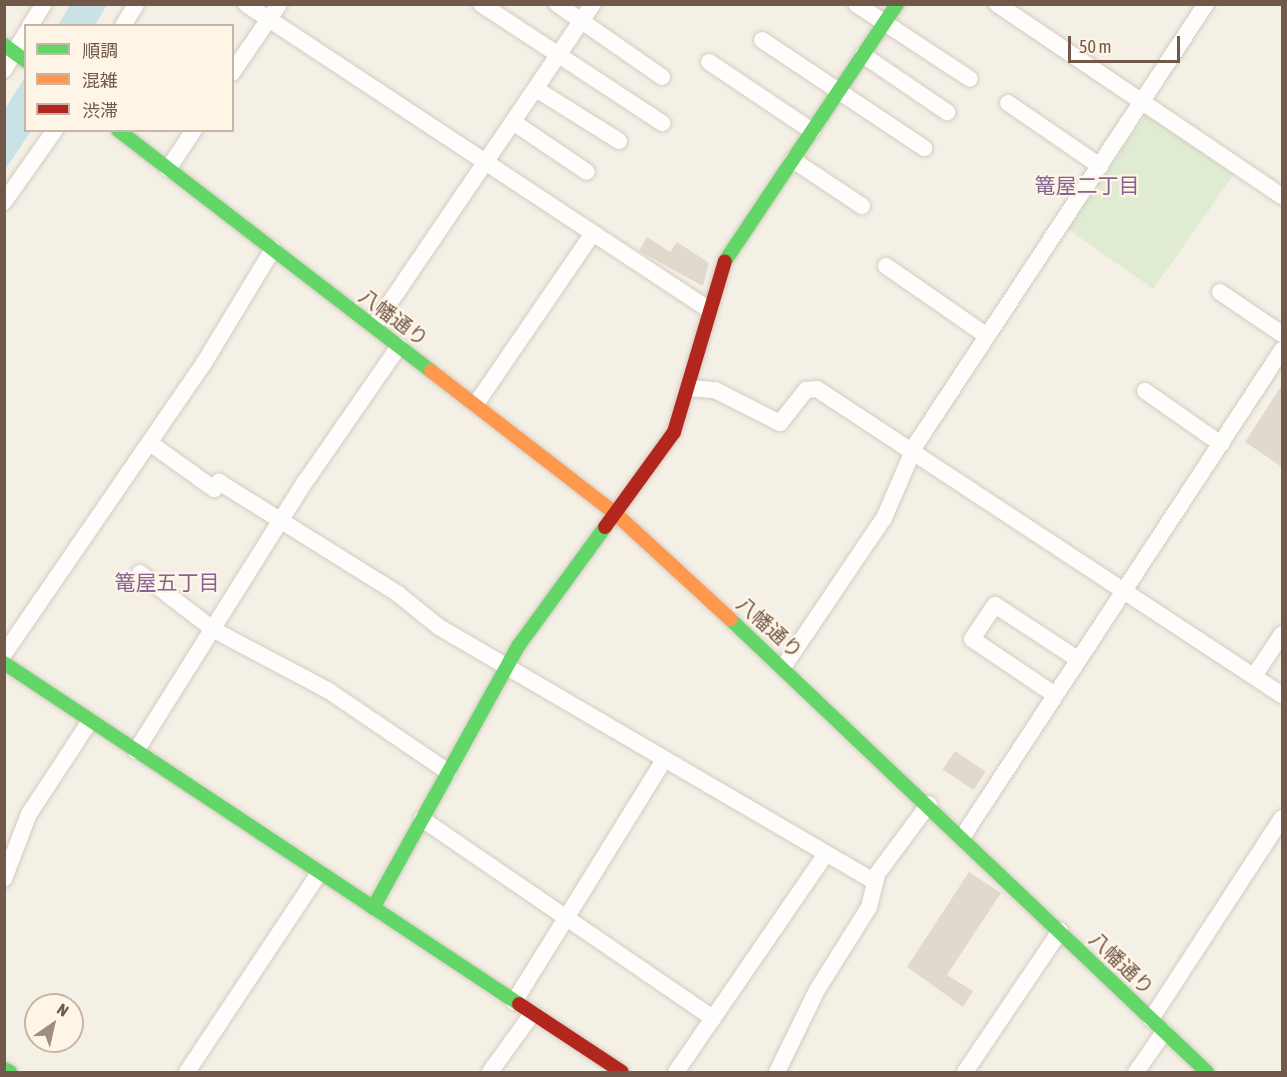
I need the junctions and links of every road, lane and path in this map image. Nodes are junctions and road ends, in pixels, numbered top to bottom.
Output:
1 (44, 4) edge
2 (136, 4) edge
3 (246, 4) edge
4 (279, 4) edge
5 (481, 4) edge
6 (557, 4) edge
7 (593, 4) edge
8 (856, 4) edge
9 (897, 4) edge
10 (997, 4) edge
11 (1206, 4) edge
12 (269, 19) junction
13 (582, 21) junction
14 (885, 23) junction
15 (31, 24) edge
16 (124, 24) edge
17 (24, 36) edge
18 (762, 40) dead end
19 (14, 53) edge
20 (559, 55) junction
21 (863, 55) junction
22 (709, 62) dead end
23 (4, 70) edge
24 (234, 70) edge
25 (662, 77) dead end
26 (970, 79) dead end
27 (536, 89) junction
28 (839, 92) junction
29 (1142, 102) junction
30 (1008, 103) dead end
31 (947, 112) dead end
32 (513, 122) junction
33 (662, 123) dead end
34 (54, 132) edge
35 (121, 132) edge
36 (193, 132) edge
37 (812, 132) junction
38 (620, 141) dead end
39 (924, 148) dead end
40 (793, 160) junction
41 (486, 162) junction
42 (1100, 166) junction
43 (168, 169) junction
44 (587, 172) dead end
45 (1282, 196) edge
46 (4, 202) edge
47 (862, 206) dead end
48 (593, 233) junction
49 (273, 249) junction
50 (886, 266) dead end
51 (1220, 292) dead end
52 (708, 309) junction
53 (374, 326) junction
54 (1282, 334) edge
55 (987, 336) junction
56 (399, 346) junction
57 (1282, 350) edge
58 (690, 388) junction
59 (1145, 391) dead end
60 (477, 404) junction
61 (150, 443) junction
62 (1221, 444) junction
63 (912, 452) junction
64 (617, 515) junction
65 (280, 521) junction
66 (140, 573) dead end
67 (1124, 591) junction
68 (214, 630) junction
69 (1282, 638) edge
70 (4, 654) edge
71 (1079, 660) junction
72 (4, 663) edge
73 (784, 666) junction
74 (507, 667) junction
75 (1254, 676) junction
76 (1055, 695) junction
77 (1282, 695) edge
78 (90, 721) junction
79 (136, 751) junction
80 (664, 760) junction
81 (448, 772) junction
82 (929, 804) junction
83 (1282, 818) edge
84 (422, 819) junction
85 (963, 836) junction
86 (825, 855) junction
87 (320, 873) junction
88 (4, 879) edge
89 (875, 882) junction
90 (373, 908) junction
91 (566, 921) junction
92 (1060, 931) junction
93 (514, 1002) junction
94 (532, 1014) junction
95 (713, 1018) junction
96 (1151, 1019) junction
97 (1164, 1032) junction
98 (4, 1069) edge
99 (10, 1072) edge
100 (187, 1072) edge
101 (490, 1072) edge
102 (622, 1072) edge
103 (676, 1072) edge
104 (777, 1072) edge
105 (965, 1072) edge
106 (1136, 1072) edge
107 (1207, 1072) edge

1 - 15 street
2 - 16 street
3 - 12 street
4 - 12 street
5 - 20 street
6 - 13 street
7 - 13 street
8 - 14 street
9 - 14 street
10 - 29 street
11 - 29 street
12 - 24 street
12 - 41 street
13 - 20 street
13 - 25 street
14 - 21 street
14 - 26 street
17 - 19 street
18 - 28 street
19 - 23 street
20 - 27 street
20 - 33 street
21 - 28 street
21 - 31 street
22 - 37 street
27 - 32 street
27 - 38 street
28 - 37 street
28 - 39 street
29 - 42 street
29 - 45 street
30 - 42 street
32 - 41 street
32 - 44 street
34 - 46 street
35 - 43 street, 八幡通り
36 - 43 street
37 - 40 street
40 - 47 street
40 - 52 street
41 - 48 street
41 - 53 street
42 - 55 street
43 - 49 street, 八幡通り
48 - 52 street
48 - 60 street
49 - 53 street, 八幡通り
49 - 61 street
50 - 55 street
51 - 54 street
52 - 58 street
53 - 56 street, 八幡通り
55 - 63 street
56 - 60 street, 八幡通り
56 - 65 street
57 - 62 street
58 - 63 street
58 - 64 street
59 - 62 street
60 - 64 street, 八幡通り
61 - 65 street
61 - 70 street
62 - 67 street
63 - 67 street
63 - 73 street
64 - 73 street, 八幡通り
64 - 74 street
65 - 68 street
65 - 74 street
66 - 68 street
67 - 71 street
67 - 75 street
68 - 79 street
68 - 81 street
69 - 75 street
71 - 76 street
71 - 76 street
72 - 78 street
73 - 82 street, 八幡通り
74 - 80 street
74 - 81 street
75 - 77 street
76 - 85 street
78 - 79 street
78 - 88 street
79 - 87 street
80 - 86 street
80 - 91 street
81 - 84 street
82 - 85 street, 八幡通り
82 - 89 street
83 - 96 street
84 - 90 street
84 - 91 street
85 - 92 street, 八幡通り
86 - 89 street
86 - 95 street
87 - 90 street
87 - 100 street
89 - 104 street
90 - 93 street
91 - 93 street
91 - 95 street
92 - 96 street, 八幡通り
92 - 105 street
93 - 94 street
94 - 101 street
94 - 102 street
95 - 103 street
96 - 97 street, 八幡通り
97 - 106 street
97 - 107 street, 八幡通り
98 - 99 street

